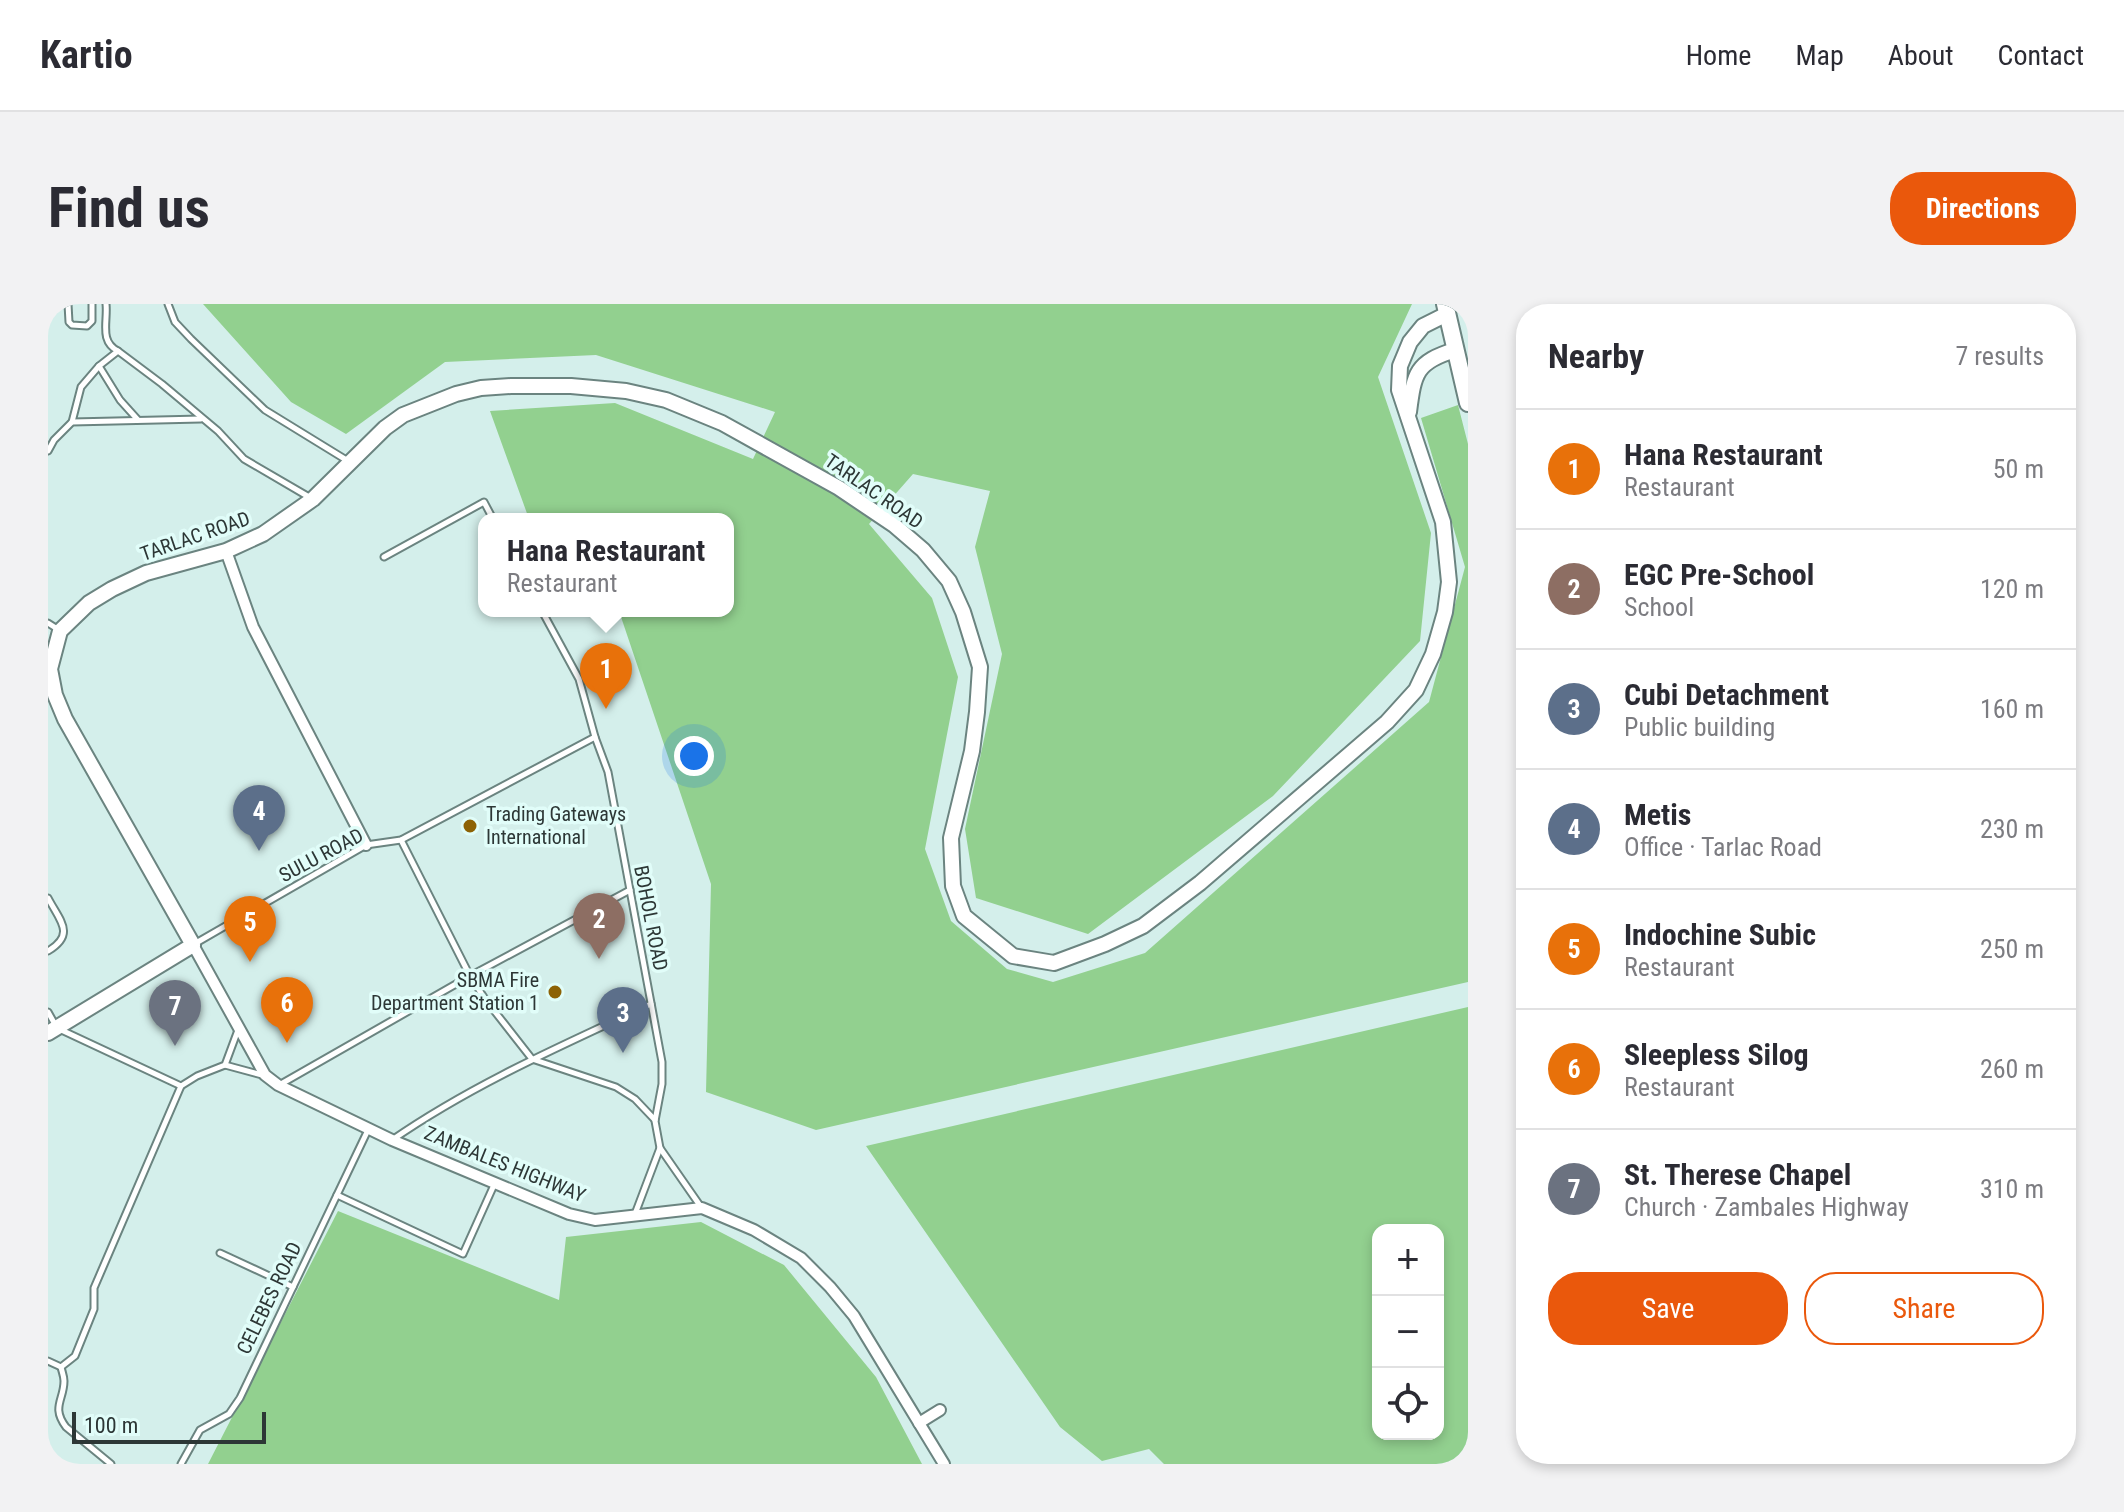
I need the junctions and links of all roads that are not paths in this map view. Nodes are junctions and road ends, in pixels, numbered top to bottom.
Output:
1 (68, 304) edge
2 (92, 304) edge
3 (106, 304) edge
4 (168, 304) edge
5 (1446, 309) edge
6 (1455, 350) junction
7 (118, 351) junction
8 (99, 366) junction
9 (1465, 383) edge
10 (1468, 403) edge
11 (1408, 416) junction
12 (202, 419) junction
13 (138, 420) junction
14 (72, 422) junction
15 (48, 451) edge
16 (349, 461) junction
17 (313, 499) junction
18 (490, 513) edge
19 (226, 551) junction
20 (384, 557) dead end
21 (545, 617) edge
22 (54, 627) edge
23 (49, 669) edge
24 (595, 737) junction
25 (401, 840) junction
26 (366, 845) junction
27 (630, 890) junction
28 (48, 898) edge
29 (193, 945) junction
30 (48, 951) edge
31 (470, 976) junction
32 (651, 1004) junction
33 (48, 1012) edge
34 (239, 1028) junction
35 (52, 1030) edge
36 (532, 1059) junction
37 (225, 1065) junction
38 (265, 1075) junction
39 (278, 1085) junction
40 (181, 1086) junction
41 (655, 1121) junction
42 (368, 1130) junction
43 (392, 1140) junction
44 (660, 1148) junction
45 (495, 1184) junction
46 (337, 1195) junction
47 (702, 1208) junction
48 (635, 1215) junction
49 (220, 1253) dead end
50 (293, 1287) junction
51 (48, 1361) edge
52 (61, 1367) junction
53 (940, 1410) dead end
54 (919, 1423) junction
55 (111, 1464) edge
56 (181, 1464) edge
57 (944, 1464) edge

1 - 2 lane
3 - 7 lane
4 - 16 lane
5 - 6 main road
5 - 11 main road, TARLAC ROAD
6 - 9 main road
6 - 11 main road, TARLAC ROAD
7 - 8 lane
7 - 12 lane
8 - 13 lane
8 - 14 lane
9 - 10 main road
11 - 16 main road, TARLAC ROAD
12 - 13 lane
12 - 17 lane
13 - 14 lane
14 - 15 lane
16 - 17 main road, TARLAC ROAD
17 - 19 main road, TARLAC ROAD
18 - 20 lane
19 - 22 main road, TARLAC ROAD
19 - 26 street
21 - 24 lane, BOHOL ROAD
22 - 23 main road, TARLAC ROAD
23 - 29 main road, TARLAC ROAD
24 - 25 lane, SULU ROAD
24 - 27 lane, BOHOL ROAD
25 - 26 lane, SULU ROAD
25 - 31 lane
26 - 29 lane, SULU ROAD
27 - 31 lane
27 - 32 lane, BOHOL ROAD
28 - 30 lane
29 - 34 street, ZAMBALES HIGHWAY
29 - 35 main road
31 - 36 lane
31 - 39 lane
32 - 36 lane
32 - 41 lane, BOHOL ROAD
33 - 35 lane
34 - 37 lane
34 - 38 street, ZAMBALES HIGHWAY
35 - 40 lane
36 - 41 lane
36 - 43 lane
37 - 38 lane
37 - 40 lane
38 - 39 street, ZAMBALES HIGHWAY
39 - 42 street, ZAMBALES HIGHWAY
40 - 52 lane
41 - 44 lane, BOHOL ROAD
42 - 43 street, ZAMBALES HIGHWAY
42 - 46 lane, CELEBES ROAD
43 - 45 street, ZAMBALES HIGHWAY
44 - 47 lane, BOHOL ROAD
44 - 48 lane
45 - 46 lane
45 - 48 street, ZAMBALES HIGHWAY
46 - 50 lane, CELEBES ROAD
47 - 48 street, ZAMBALES HIGHWAY
47 - 54 street, ZAMBALES HIGHWAY
49 - 50 lane
50 - 56 lane, CELEBES ROAD
51 - 52 lane
52 - 55 lane
53 - 54 street
54 - 57 street, ZAMBALES HIGHWAY

